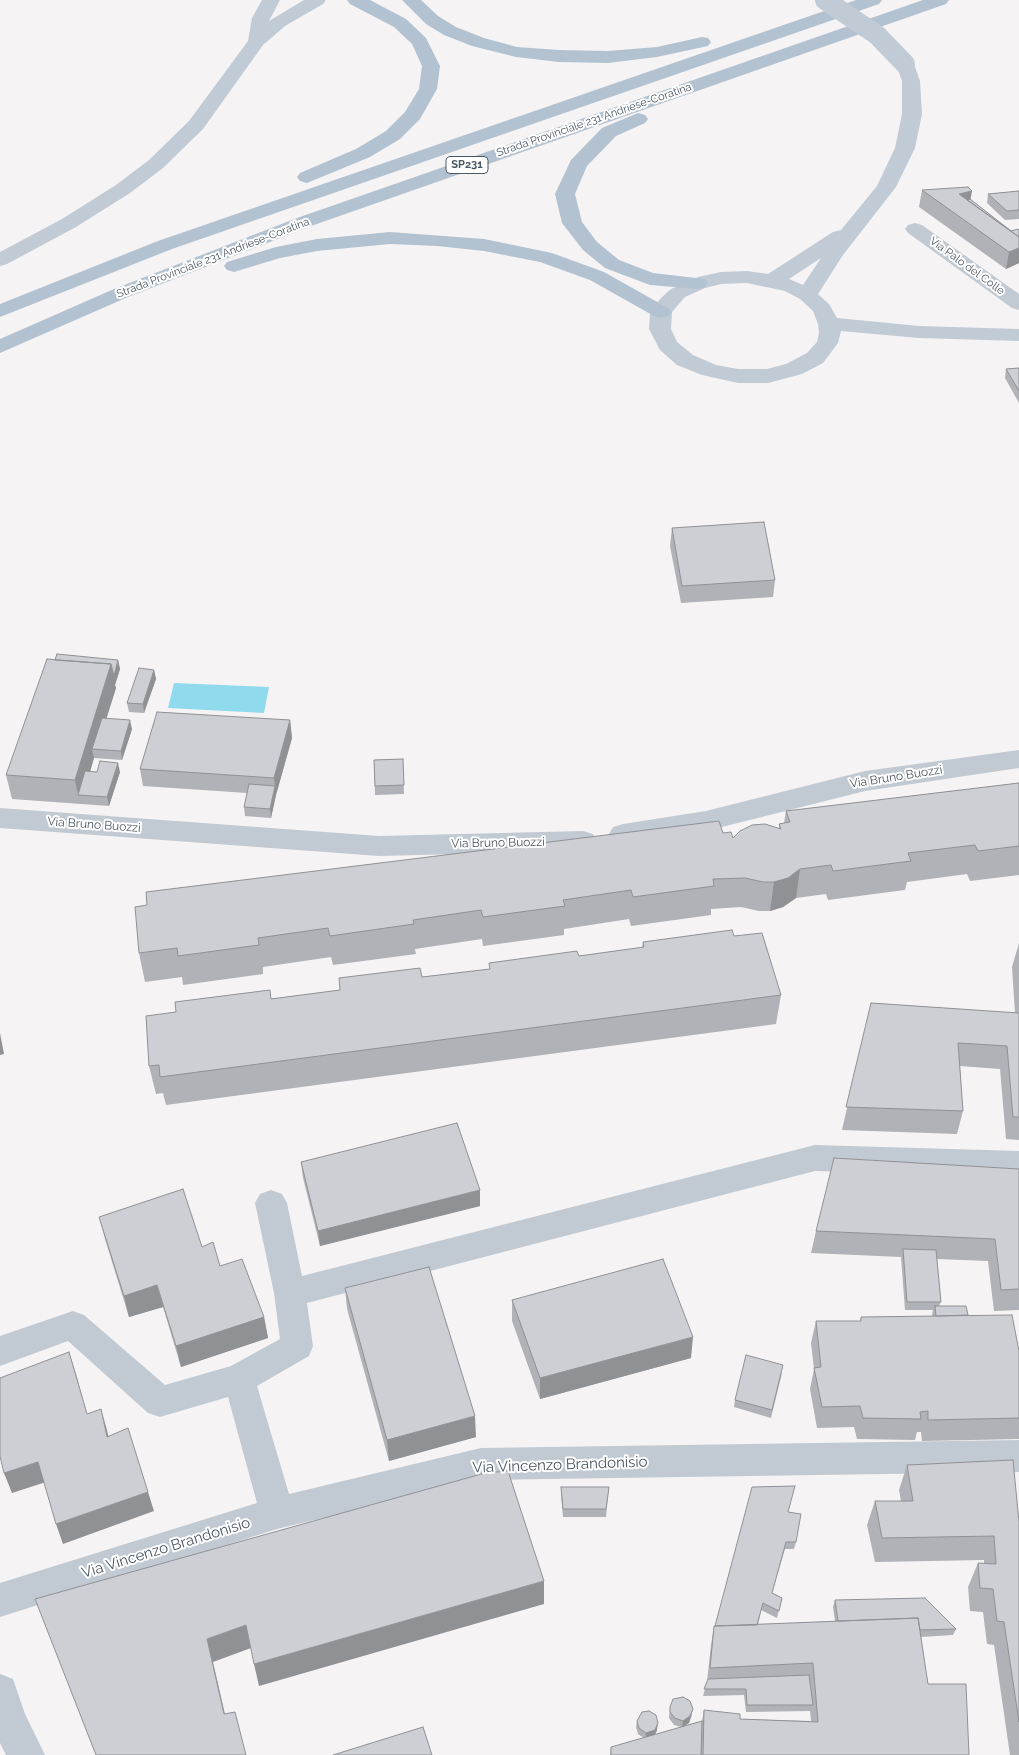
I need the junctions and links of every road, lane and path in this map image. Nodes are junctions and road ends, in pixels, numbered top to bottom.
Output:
1 (271, 0) edge
2 (317, 0) edge
3 (356, 0) edge
4 (411, 0) edge
5 (826, 0) edge
6 (873, 0) edge
7 (940, 0) edge
8 (959, 0) edge
9 (257, 41) junction
10 (855, 225) junction
11 (915, 229) dead end
12 (0, 260) edge
13 (772, 280) junction
14 (698, 283) junction
15 (807, 295) junction
16 (0, 297) edge
17 (1019, 304) edge
18 (0, 311) edge
19 (661, 312) junction
20 (828, 333) junction
21 (1019, 335) edge
22 (0, 347) edge
23 (0, 365) edge
24 (1019, 759) edge
25 (0, 818) edge
26 (1019, 1164) edge
27 (271, 1203) dead end
28 (290, 1292) junction
29 (0, 1351) edge
30 (239, 1379) junction
31 (1019, 1456) edge
32 (277, 1514) junction
33 (0, 1600) edge
34 (0, 1692) edge
35 (26, 1755) edge

1 - 9 main road
2 - 9 main road
3 - 16 main road
4 - 5 main road
5 - 10 main road, bridge
6 - 18 main road, Strada Provinciale 231 Andriese-Coratina / SP231
7 - 22 main road, Strada Provinciale 231 Andriese-Coratina / SP231
8 - 14 main road
9 - 12 main road
10 - 13 main road
10 - 15 main road
11 - 17 street, Via Palo del Colle
13 - 14 main road
13 - 15 main road
14 - 19 main road
15 - 20 main road
19 - 20 main road
19 - 23 main road
20 - 21 main road
24 - 25 street, Via Bruno Buozzi
26 - 28 street
27 - 28 street
28 - 30 street
29 - 30 street
30 - 32 street
31 - 32 street, Via Vincenzo Brandonisio
32 - 33 street, Via Vincenzo Brandonisio
34 - 35 street

